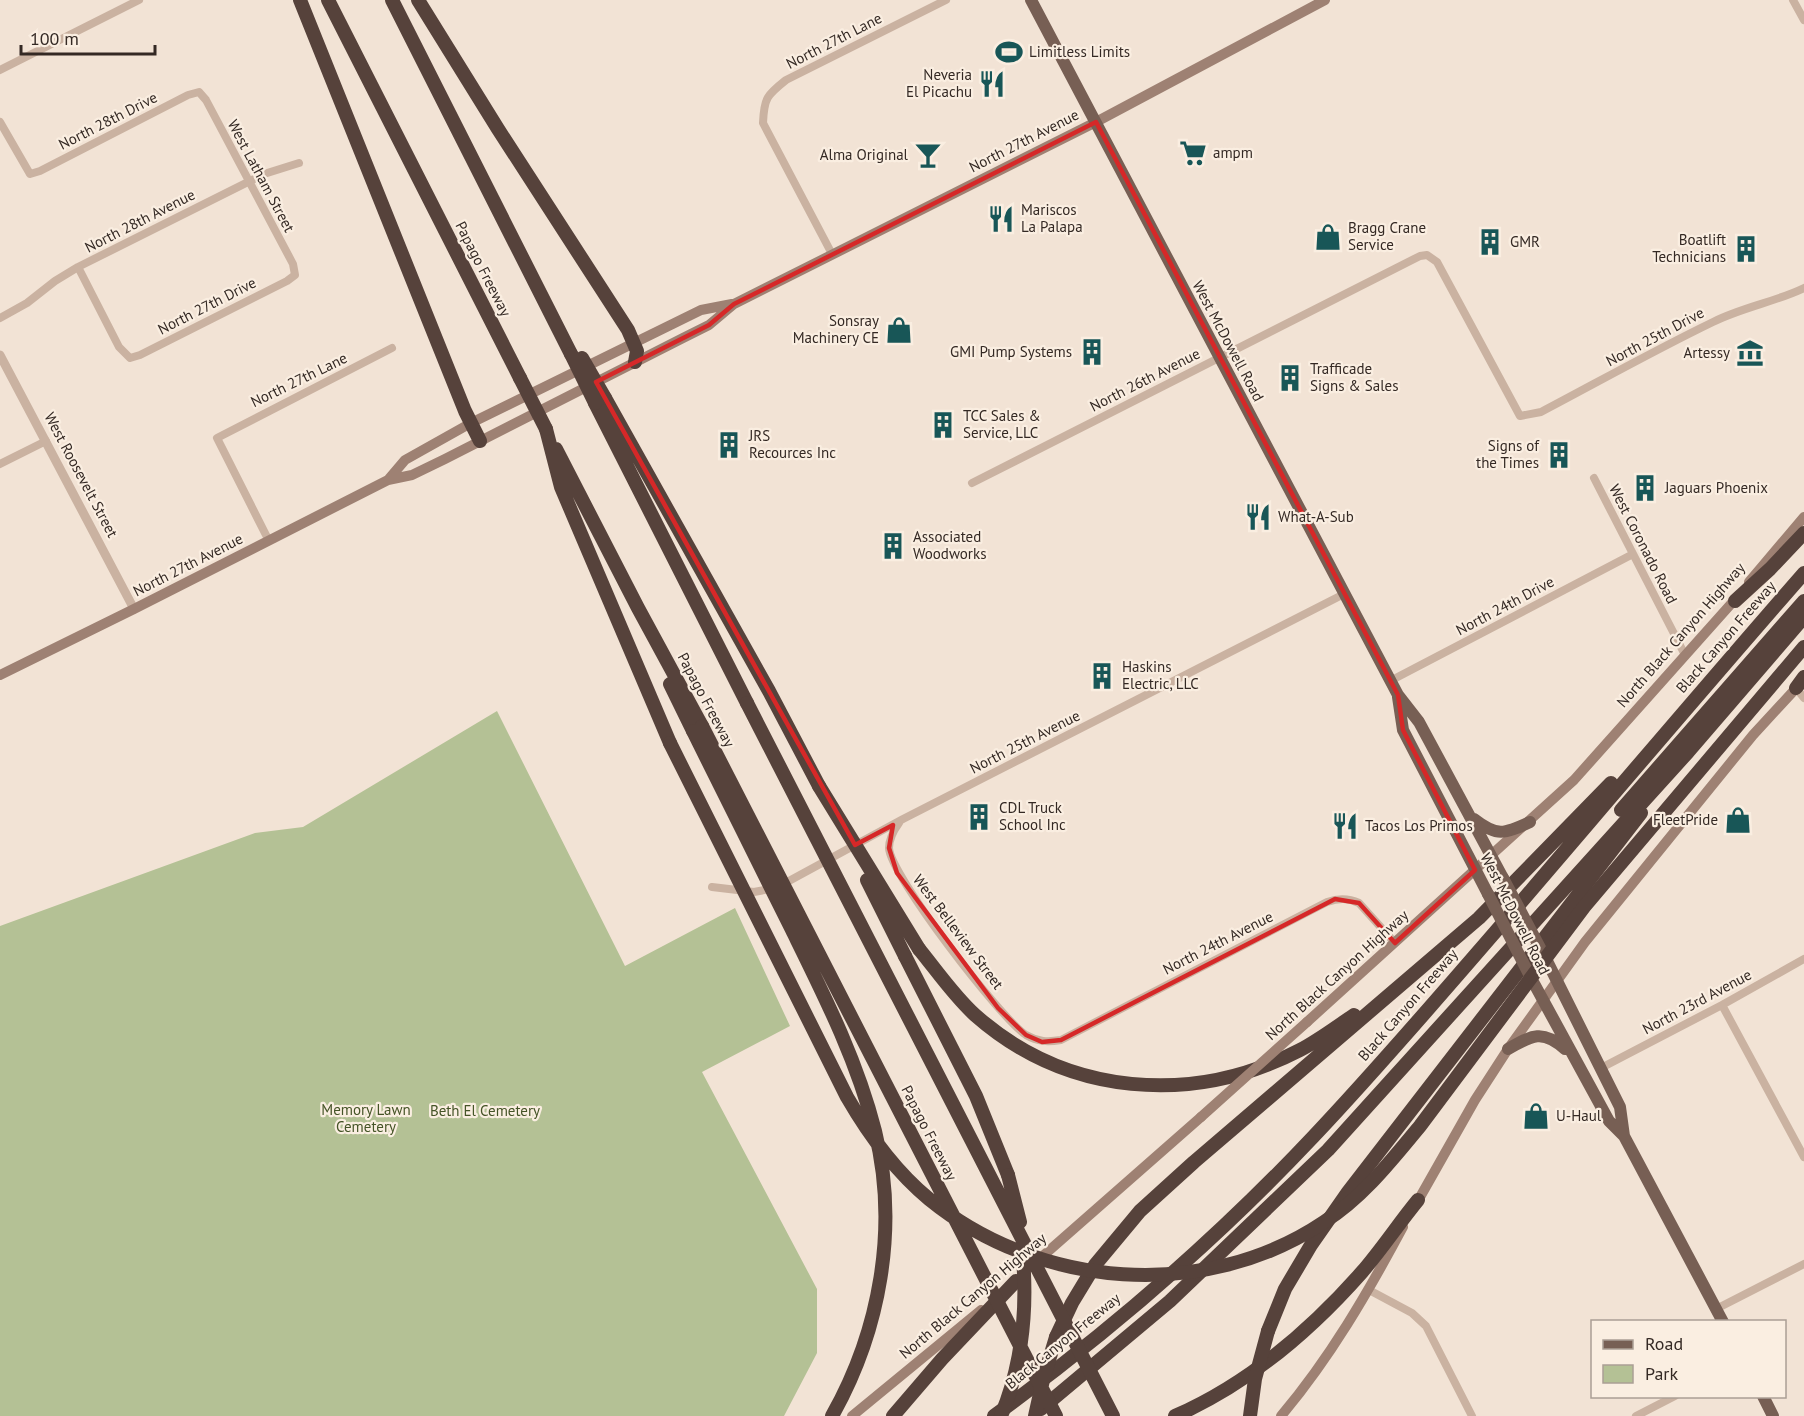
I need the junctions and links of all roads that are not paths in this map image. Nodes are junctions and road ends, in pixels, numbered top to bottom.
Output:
1 (139, 0) edge
2 (300, 0) edge
3 (328, 0) edge
4 (392, 0) edge
5 (418, 0) edge
6 (946, 0) edge
7 (1031, 0) edge
8 (1325, 0) edge
9 (1793, 0) edge
10 (1804, 20) edge
11 (0, 70) edge
12 (199, 92) joint
13 (0, 122) edge
14 (1096, 122) junction
15 (299, 163) dead end
16 (249, 182) junction
17 (832, 254) junction
18 (78, 267) junction
19 (295, 275) joint
20 (1804, 288) edge
21 (734, 304) junction
22 (0, 318) edge
23 (634, 342) junction
24 (392, 348) dead end
25 (0, 355) edge
26 (1220, 357) junction
27 (635, 362) junction
28 (600, 400) junction
29 (1520, 416) joint
30 (471, 423) junction
31 (546, 429) junction
32 (46, 441) junction
33 (480, 441) junction
34 (0, 464) edge
35 (1594, 478) dead end
36 (388, 480) junction
37 (972, 483) dead end
38 (1804, 517) edge
39 (1804, 533) edge
40 (269, 541) junction
41 (1633, 554) junction
42 (1804, 573) edge
43 (1344, 594) junction
44 (1735, 600) junction
45 (1804, 601) edge
46 (134, 609) junction
47 (1804, 617) edge
48 (1804, 647) edge
49 (1685, 655) junction
50 (1, 673) edge
51 (1390, 681) junction
52 (1802, 685) edge
53 (1398, 695) junction
54 (1682, 712) junction
55 (698, 728) junction
56 (1688, 752) junction
57 (819, 786) junction
58 (1469, 815) junction
59 (903, 819) junction
60 (1530, 822) junction
61 (1491, 855) junction
62 (1475, 870) junction
63 (712, 887) dead end
64 (1395, 944) junction
65 (1804, 959) edge
66 (1558, 982) junction
67 (1398, 986) junction
68 (1543, 1002) junction
69 (1722, 1005) junction
70 (1042, 1042) joint
71 (1508, 1049) junction
72 (1572, 1054) junction
73 (1601, 1068) junction
74 (1380, 1095) junction
75 (1624, 1136) junction
76 (1804, 1157) edge
77 (1418, 1200) junction
78 (1804, 1264) edge
79 (1016, 1281) junction
80 (1369, 1290) junction
81 (1716, 1309) junction
82 (1722, 1320) edge
83 (1671, 1398) edge
84 (1764, 1398) edge
85 (832, 1416) edge
86 (852, 1416) edge
87 (893, 1416) edge
88 (994, 1416) edge
89 (1001, 1416) edge
90 (1034, 1416) edge
91 (1056, 1416) edge
92 (1113, 1416) edge
93 (1175, 1416) edge
94 (1250, 1416) edge
95 (1281, 1416) edge
96 (1472, 1416) edge
97 (1636, 1416) edge
98 (1773, 1416) edge

1 - 11 street
2 - 30 highway
3 - 31 highway, Papago Freeway, bridge
4 - 28 highway, bridge
5 - 23 highway
6 - 17 street, North 27th Lane
7 - 14 main road, West McDowell Road
8 - 14 main road, North 27th Avenue
9 - 10 street
12 - 13 street, North 28th Drive
12 - 16 street, West Latham Street
14 - 17 main road, North 27th Avenue
14 - 26 main road, West McDowell Road
15 - 16 street, North 28th Avenue
16 - 18 street, North 28th Avenue
16 - 19 street, West Latham Street
17 - 21 main road, North 27th Avenue
18 - 19 street, North 27th Drive
18 - 22 street, North 28th Avenue
20 - 29 street, North 25th Drive
21 - 23 main road, North 27th Avenue
21 - 27 main road, North 27th Avenue
23 - 27 highway
23 - 30 main road, North 27th Avenue
24 - 40 street, North 27th Lane
25 - 32 street, West Roosevelt Street
26 - 29 street, North 26th Avenue
26 - 37 street, North 26th Avenue
26 - 43 main road, West McDowell Road
27 - 33 main road, North 27th Avenue
28 - 57 highway
28 - 92 highway, bridge
30 - 33 highway
30 - 36 main road, North 27th Avenue
31 - 48 highway, bridge
31 - 55 highway, Papago Freeway
32 - 34 street
32 - 46 street, West Roosevelt Street
33 - 36 main road, North 27th Avenue
35 - 41 street, West Coronado Road
36 - 40 main road, North 27th Avenue
38 - 44 main road, North Black Canyon Highway
39 - 44 highway
40 - 46 main road, North 27th Avenue
41 - 49 street, West Coronado Road
41 - 51 street, North 24th Drive
42 - 54 highway, Black Canyon Freeway
43 - 51 main road, West McDowell Road
43 - 59 street, North 25th Avenue
44 - 49 main road, North Black Canyon Highway
45 - 74 highway
46 - 50 main road, North 27th Avenue
47 - 56 highway
49 - 60 main road, North Black Canyon Highway
51 - 53 main road, West McDowell Road
52 - 66 main road
53 - 58 main road, West McDowell Road
53 - 62 main road, West McDowell Road
54 - 67 highway
54 - 88 highway, Black Canyon Freeway
55 - 85 highway, bridge
55 - 91 highway, Papago Freeway, bridge
56 - 74 highway
56 - 94 highway, bridge
57 - 67 highway, bridge
57 - 89 highway, bridge
58 - 60 main road
58 - 61 main road, West McDowell Road
59 - 63 street, North 25th Avenue
59 - 70 street, West Belleview Street
60 - 61 main road, North Black Canyon Highway
61 - 62 main road, North Black Canyon Highway
61 - 66 main road, West McDowell Road, bridge
62 - 64 main road, North Black Canyon Highway
62 - 68 main road, West McDowell Road, bridge
64 - 70 street, North 24th Avenue
64 - 79 main road, North Black Canyon Highway, bridge
65 - 69 street, North 23rd Avenue
66 - 68 main road
66 - 73 main road, West McDowell Road
67 - 90 highway, bridge
68 - 71 main road
68 - 72 main road, West McDowell Road
69 - 73 street, North 23rd Avenue
69 - 76 street
71 - 72 main road
71 - 77 main road
72 - 75 main road, West McDowell Road
73 - 75 main road, West McDowell Road
74 - 90 highway
75 - 81 main road, West McDowell Road
77 - 80 main road
77 - 93 highway
78 - 81 street
79 - 86 main road, North Black Canyon Highway
79 - 87 highway
80 - 95 main road
80 - 96 street
81 - 82 main road, West McDowell Road
83 - 97 street
84 - 98 main road

